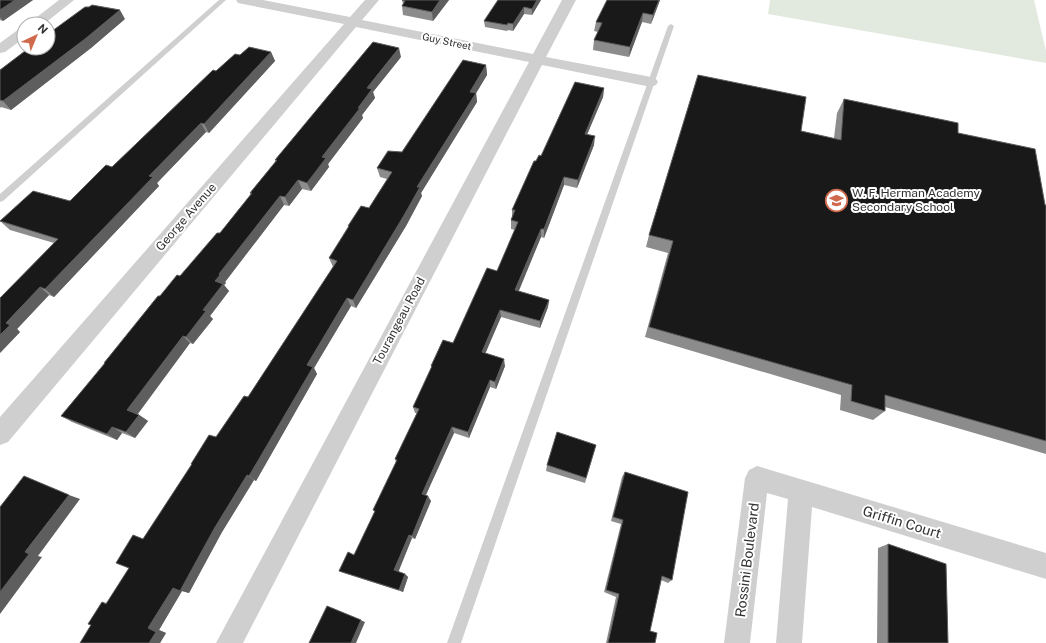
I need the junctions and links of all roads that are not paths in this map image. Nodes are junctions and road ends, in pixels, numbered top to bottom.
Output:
1 (67, 0) edge
2 (222, 0) edge
3 (243, 0) edge
4 (372, 0) edge
5 (569, 0) edge
6 (46, 16) edge
7 (353, 22) junction
8 (671, 26) dead end
9 (16, 38) edge
10 (0, 49) edge
11 (538, 60) junction
12 (651, 82) junction
13 (0, 199) edge
14 (0, 434) edge
15 (758, 478) joint
16 (801, 492) junction
17 (1046, 566) edge
18 (229, 643) edge
19 (454, 643) edge
20 (737, 643) edge
21 (789, 643) edge

1 - 6 street
2 - 13 lane
3 - 7 street, Guy Street
4 - 7 street, George Avenue
5 - 11 street, Tourangeau Road
7 - 11 street, Guy Street
7 - 14 street, George Avenue
8 - 12 lane
9 - 10 street
11 - 12 street, Guy Street
11 - 18 street, Tourangeau Road
12 - 19 lane
15 - 16 street, Griffin Court
15 - 20 street, Rossini Boulevard
16 - 17 street, Griffin Court
16 - 21 street

